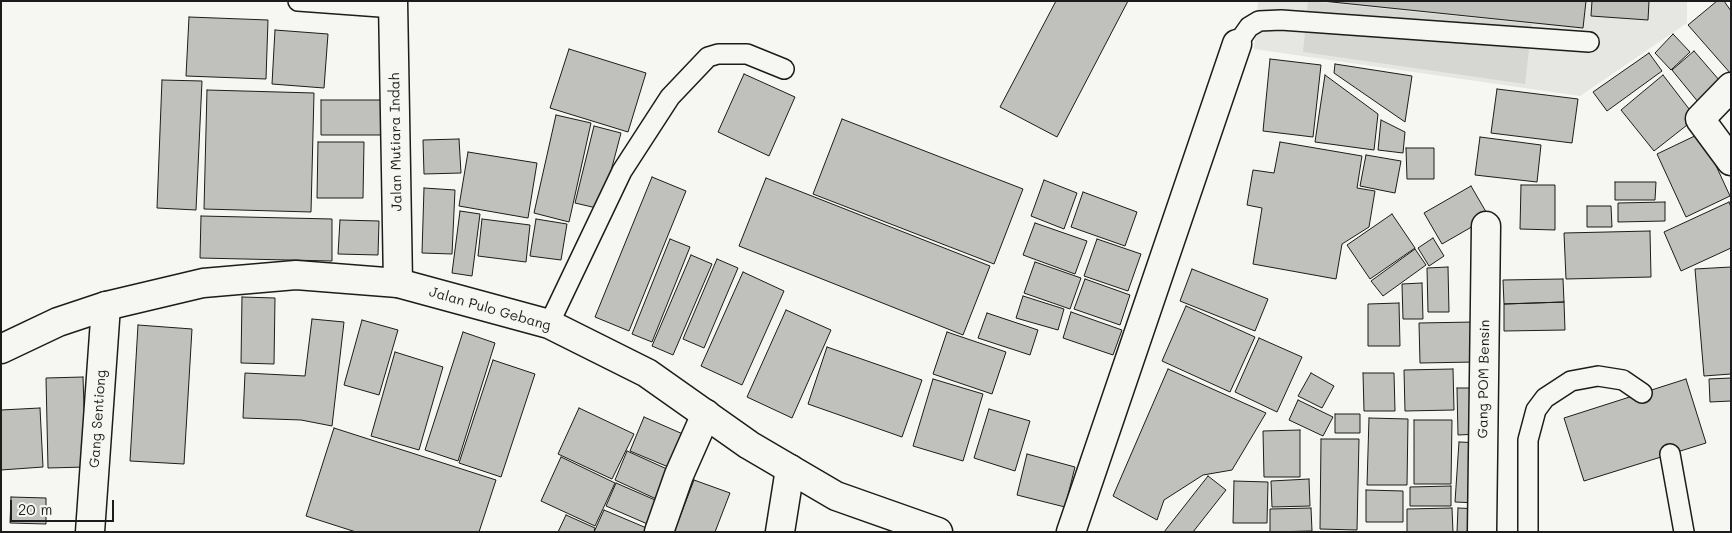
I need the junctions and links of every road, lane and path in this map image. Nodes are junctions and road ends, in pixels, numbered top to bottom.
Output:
1 (298, 1) edge
2 (394, 4) edge
3 (1589, 42) dead end
4 (1238, 44) joint
5 (784, 69) dead end
6 (1731, 87) edge
7 (1731, 161) edge
8 (1486, 226) dead end
9 (398, 283) junction
10 (106, 306) junction
11 (548, 324) junction
12 (1, 349) edge
13 (1642, 393) dead end
14 (706, 414) junction
15 (1670, 454) dead end
16 (790, 469) junction
17 (96, 530) edge
18 (659, 532) edge
19 (780, 532) edge
20 (938, 532) edge
21 (1071, 532) edge
22 (1482, 532) edge
23 (1528, 532) edge
24 (1684, 532) edge

1 - 2 lane
2 - 9 street, Jalan Mutiara Indah
3 - 4 lane
4 - 21 street
5 - 11 lane
6 - 7 street
8 - 22 street, Gang POM Bensin
9 - 10 street, Jalan Pulo Gebang
9 - 11 street, Jalan Pulo Gebang
10 - 12 street, Jalan Pulo Gebang
10 - 17 street, Gang Sentiong
11 - 14 street, Jalan Pulo Gebang
13 - 23 lane
14 - 16 street, Jalan Pulo Gebang
14 - 18 street
15 - 24 lane
16 - 19 street
16 - 20 street, Jalan Pulo Gebang

